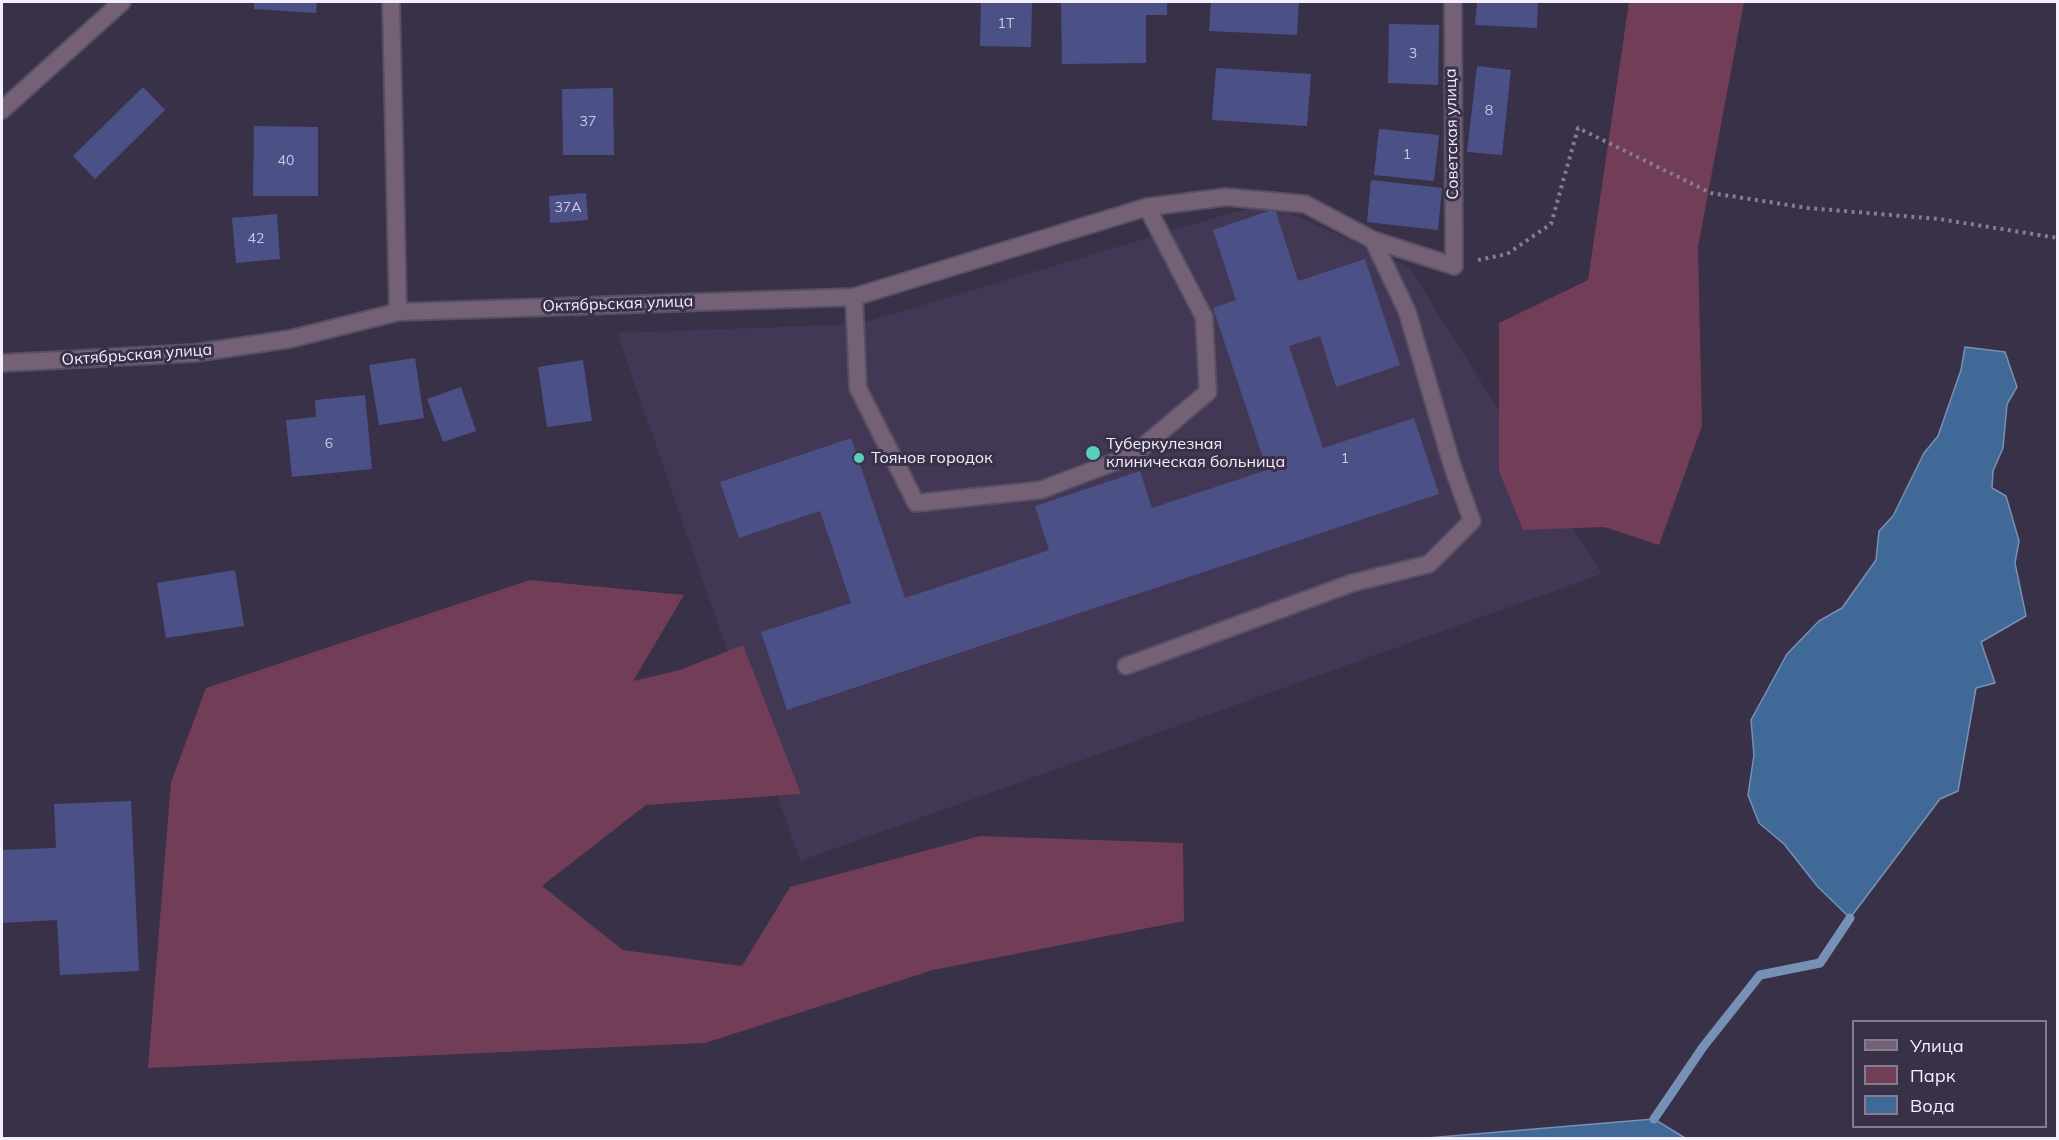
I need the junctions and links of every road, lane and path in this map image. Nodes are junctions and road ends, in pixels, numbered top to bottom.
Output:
1 (122, 2) edge
2 (391, 2) edge
3 (1453, 2) edge
4 (2, 110) edge
5 (1147, 207) junction
6 (2058, 238) edge
7 (1373, 240) junction
8 (1454, 266) junction
9 (854, 297) junction
10 (398, 312) junction
11 (2, 363) edge
12 (1126, 666) dead end

1 - 4 street
2 - 10 street
3 - 8 street, Советская улица
5 - 7 street, Октябрьская улица
5 - 9 street, Октябрьская улица
5 - 9 street
6 - 8 path
7 - 8 street, Октябрьская улица
7 - 12 street
9 - 10 street, Октябрьская улица
10 - 11 street, Октябрьская улица

